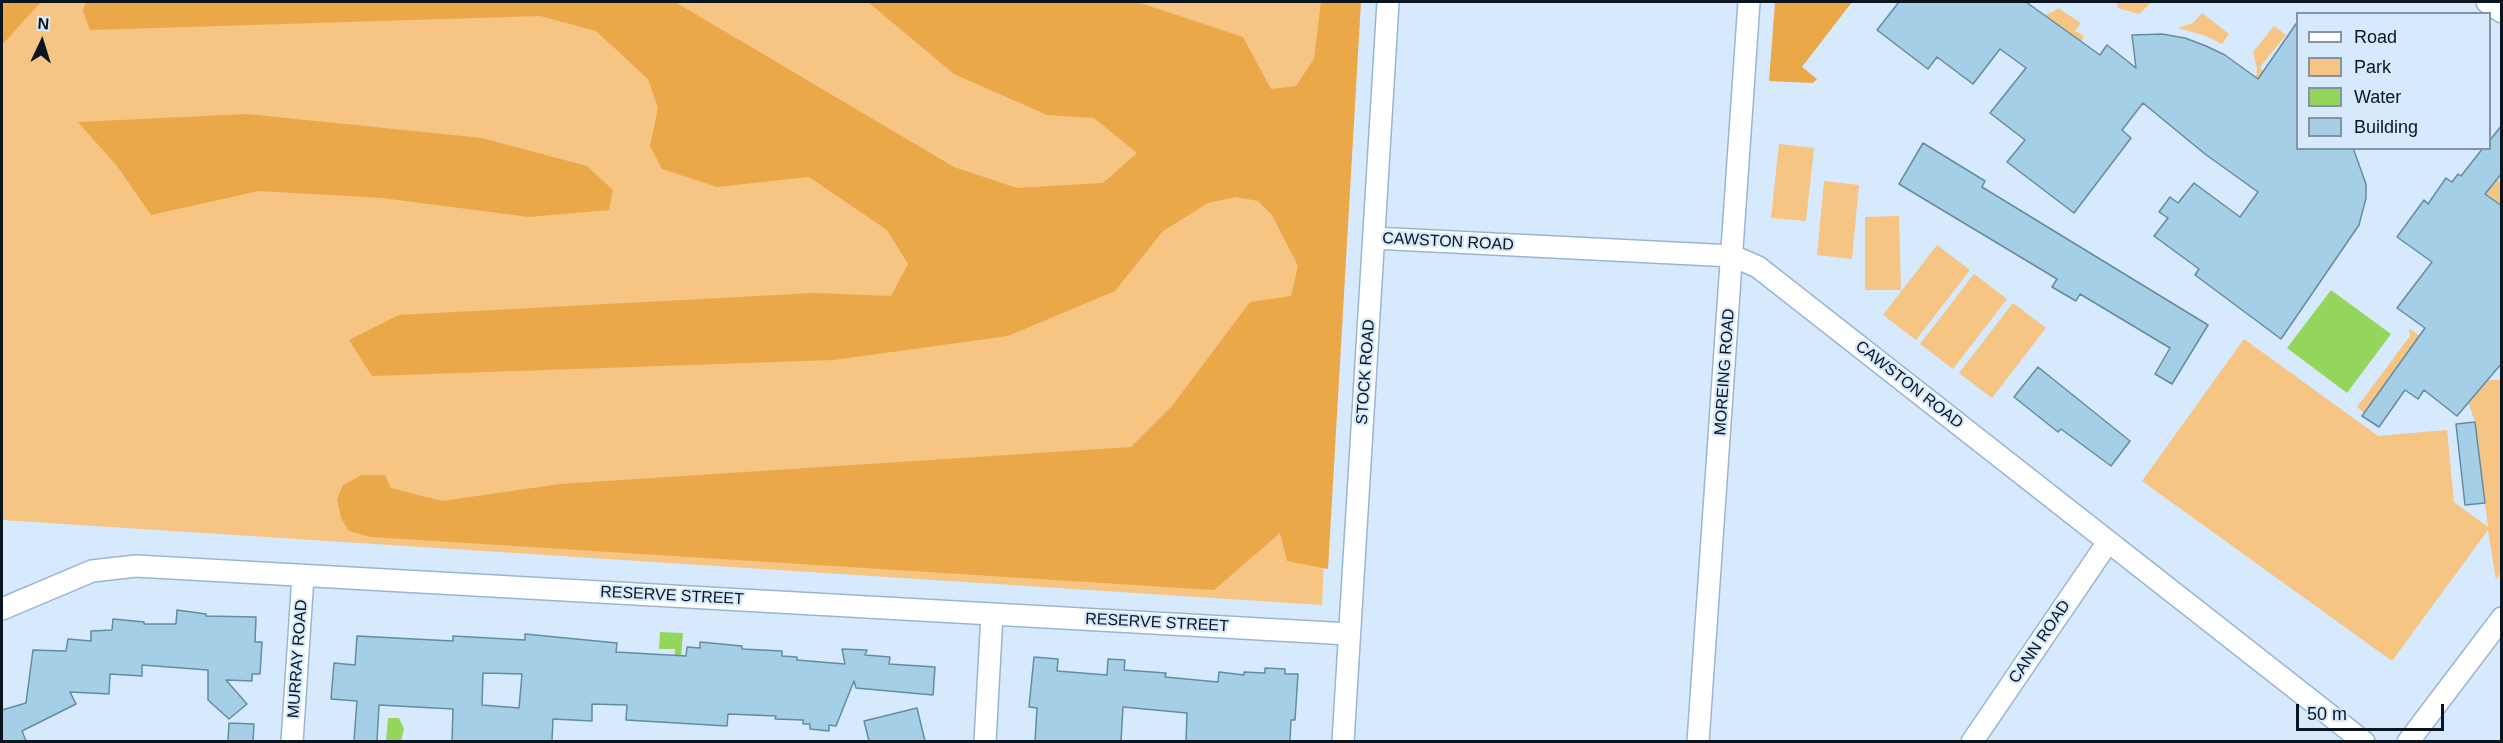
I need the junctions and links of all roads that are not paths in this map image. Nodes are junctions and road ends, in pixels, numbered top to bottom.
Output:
1 (1388, 2) edge
2 (1749, 2) edge
3 (2487, 2) edge
4 (2502, 12) edge
5 (1374, 238) junction
6 (1733, 256) junction
7 (2108, 542) junction
8 (303, 576) junction
9 (2, 609) edge
10 (992, 614) junction
11 (2502, 618) edge
12 (1349, 634) junction
13 (292, 741) edge
14 (985, 741) edge
15 (1343, 741) edge
16 (1698, 741) edge
17 (1972, 741) edge
18 (2364, 741) edge
19 (2408, 741) edge

1 - 5 street, STOCK ROAD
2 - 6 street, MOREING ROAD
3 - 4 street
5 - 6 street, CAWSTON ROAD
5 - 12 street, STOCK ROAD
6 - 7 street, CAWSTON ROAD
6 - 16 street, MOREING ROAD
7 - 17 street, CANN ROAD
7 - 18 street, CAWSTON ROAD
8 - 9 street, RESERVE STREET
8 - 10 street, RESERVE STREET
8 - 13 street, MURRAY ROAD
10 - 12 street, RESERVE STREET
10 - 14 street
11 - 19 street
12 - 15 street, STOCK ROAD

